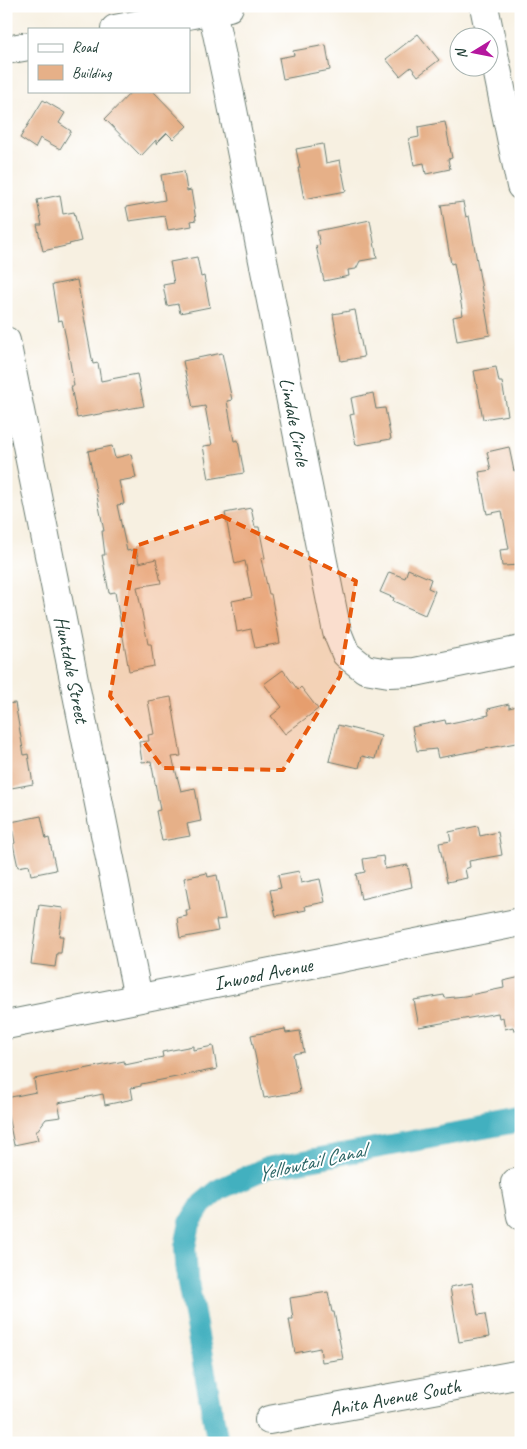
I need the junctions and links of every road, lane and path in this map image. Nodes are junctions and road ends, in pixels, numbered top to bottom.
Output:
1 (484, 6) edge
2 (221, 8) edge
3 (120, 28) edge
4 (28, 46) edge
5 (6, 50) edge
6 (521, 186) edge
7 (6, 341) edge
8 (521, 650) edge
9 (521, 922) edge
10 (138, 998) junction
11 (6, 1025) edge
12 (515, 1183) dead end
13 (521, 1216) edge
14 (521, 1374) edge
15 (269, 1420) dead end

1 - 6 street
2 - 3 street
2 - 8 street, Lindale Circle
4 - 5 street
7 - 10 street, Huntdale Street
9 - 10 street, Inwood Avenue
10 - 11 street, Inwood Avenue
12 - 13 street
14 - 15 street, Anita Avenue South

